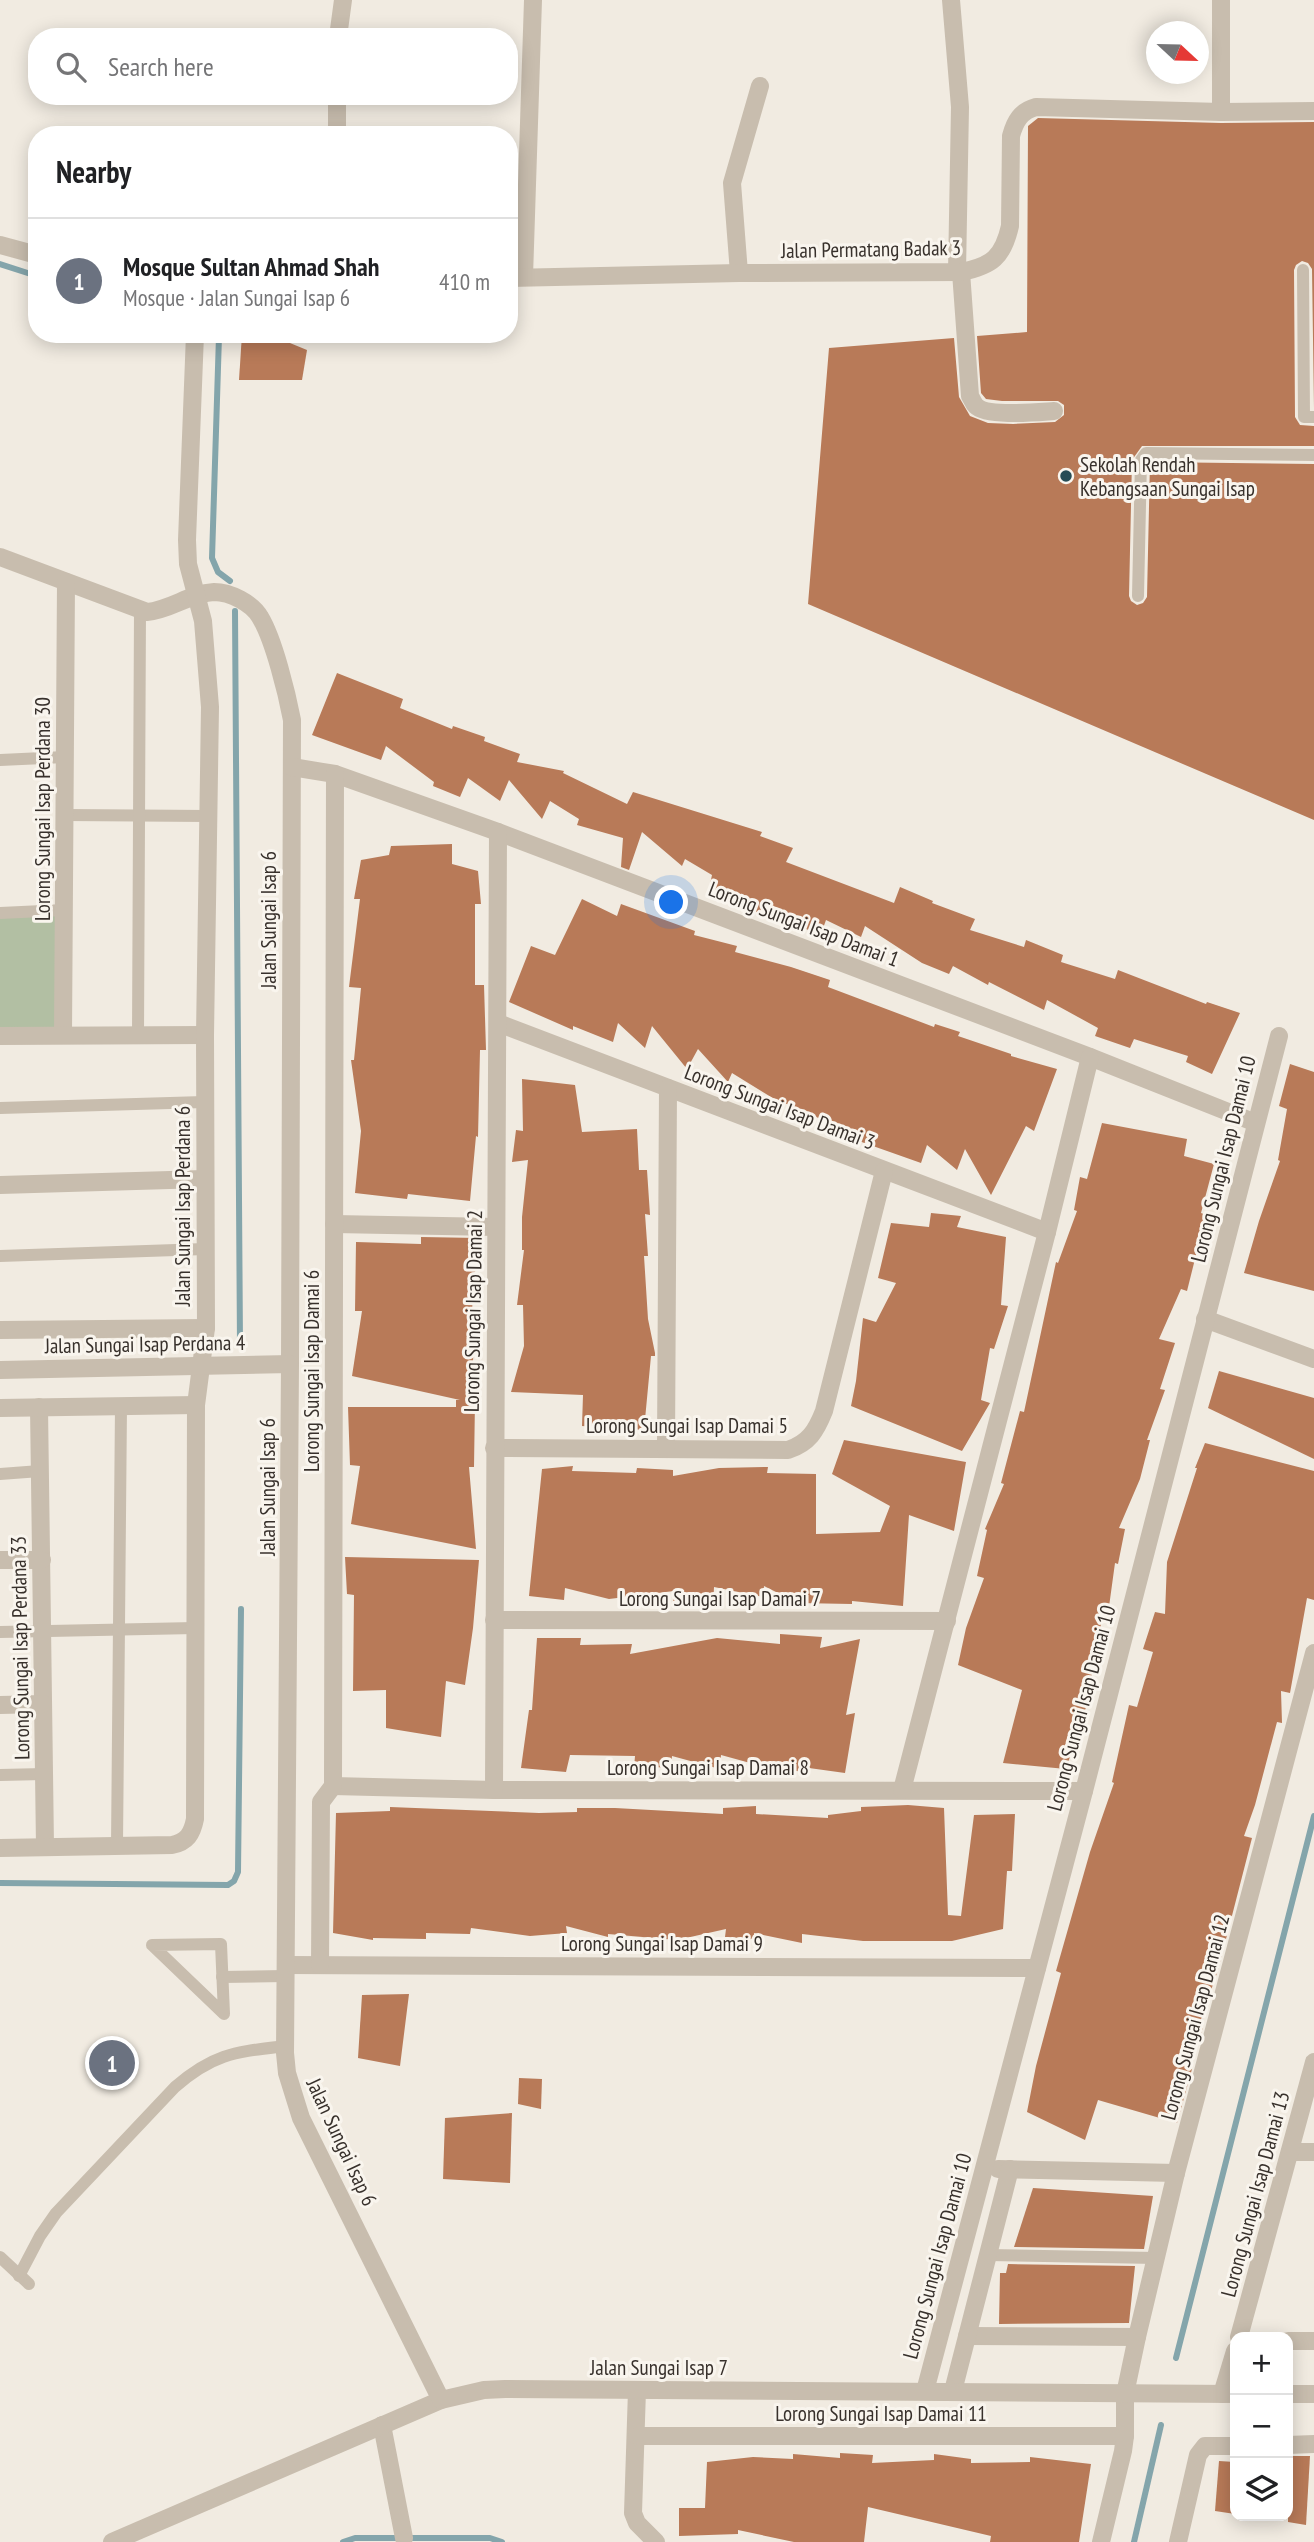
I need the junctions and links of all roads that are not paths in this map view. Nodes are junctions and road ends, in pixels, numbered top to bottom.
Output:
1 (343, 0) edge
2 (533, 0) edge
3 (951, 0) edge
4 (1221, 0) edge
5 (339, 28) edge
6 (760, 86) dead end
7 (337, 105) edge
8 (1314, 111) edge
9 (1221, 112) junction
10 (337, 126) edge
11 (0, 245) edge
12 (518, 245) edge
13 (28, 253) edge
14 (1303, 270) dead end
15 (959, 272) junction
16 (739, 273) junction
17 (518, 278) edge
18 (195, 343) edge
19 (1054, 411) dead end
20 (1314, 417) edge
21 (1314, 455) edge
22 (0, 557) edge
23 (66, 582) junction
24 (195, 595) junction
25 (1138, 596) dead end
26 (140, 610) junction
27 (65, 757) junction
28 (0, 760) edge
29 (292, 767) junction
30 (335, 774) junction
31 (65, 815) junction
32 (139, 816) junction
33 (208, 816) junction
34 (498, 832) junction
35 (64, 910) junction
36 (0, 913) edge
37 (498, 1023) junction
38 (63, 1035) junction
39 (138, 1035) junction
40 (205, 1035) junction
41 (1279, 1036) dead end
42 (0, 1037) edge
43 (1090, 1057) junction
44 (668, 1088) junction
45 (204, 1102) junction
46 (0, 1108) edge
47 (1256, 1123) junction
48 (884, 1171) junction
49 (204, 1179) junction
50 (0, 1185) edge
51 (334, 1224) junction
52 (496, 1227) junction
53 (1047, 1232) junction
54 (205, 1249) junction
55 (0, 1255) edge
56 (1205, 1319) junction
57 (206, 1328) junction
58 (0, 1330) edge
59 (1314, 1359) edge
60 (290, 1364) junction
61 (201, 1365) junction
62 (0, 1370) edge
63 (196, 1405) junction
64 (121, 1406) junction
65 (39, 1407) junction
66 (0, 1408) edge
67 (494, 1448) junction
68 (666, 1448) junction
69 (40, 1471) junction
70 (0, 1474) edge
71 (0, 1560) edge
72 (42, 1560) junction
73 (494, 1620) junction
74 (947, 1620) junction
75 (195, 1629) junction
76 (119, 1630) junction
77 (42, 1631) junction
78 (0, 1632) edge
79 (1314, 1653) edge
80 (0, 1704) edge
81 (43, 1704) junction
82 (0, 1774) edge
83 (44, 1774) junction
84 (333, 1786) junction
85 (494, 1790) junction
86 (902, 1790) junction
87 (1084, 1791) junction
88 (117, 1845) junction
89 (45, 1846) junction
90 (0, 1848) edge
91 (320, 1965) junction
92 (1037, 1968) junction
93 (286, 1971) junction
94 (222, 1977) junction
95 (285, 2046) junction
96 (1314, 2062) edge
97 (1290, 2152) junction
98 (1314, 2152) edge
99 (984, 2169) junction
100 (1010, 2169) junction
101 (1177, 2174) junction
102 (988, 2255) junction
103 (0, 2257) edge
104 (1156, 2258) junction
105 (1240, 2332) edge
106 (967, 2336) junction
107 (1137, 2337) junction
108 (1293, 2341) edge
109 (1314, 2341) edge
110 (637, 2390) junction
111 (925, 2390) junction
112 (953, 2391) junction
113 (1125, 2394) junction
114 (1229, 2394) edge
115 (1293, 2394) edge
116 (1314, 2394) edge
117 (441, 2400) junction
118 (382, 2425) junction
119 (1125, 2435) junction
120 (637, 2436) junction
121 (1314, 2444) edge
122 (1293, 2445) edge
123 (1230, 2446) edge
124 (404, 2538) dead end
125 (112, 2542) edge
126 (656, 2542) edge
127 (1101, 2542) edge
128 (1178, 2542) edge

1 - 5 street
2 - 12 street
3 - 15 street
4 - 9 street
6 - 16 street
7 - 10 street
8 - 9 street, Jalan Permatang Badak 3
9 - 15 street, Jalan Permatang Badak 3
11 - 13 street
14 - 20 lane
15 - 16 street, Jalan Permatang Badak 3
15 - 19 street
16 - 17 street, Jalan Permatang Badak 3
18 - 24 street, Jalan Sungai Isap Perdana 6
21 - 25 lane
22 - 23 street
23 - 26 street
23 - 27 street, Lorong Sungai Isap Perdana 30
24 - 26 street
24 - 29 street, Jalan Sungai Isap 6
24 - 33 street, Jalan Sungai Isap Perdana 6
26 - 32 lane
27 - 28 lane
27 - 31 street, Lorong Sungai Isap Perdana 30
29 - 30 street, Lorong Sungai Isap Damai 1
29 - 60 street, Jalan Sungai Isap 6
30 - 34 street, Lorong Sungai Isap Damai 1
30 - 51 street, Lorong Sungai Isap Damai 6
31 - 32 lane
31 - 35 street, Lorong Sungai Isap Perdana 30
32 - 33 lane
32 - 39 lane
33 - 40 street, Jalan Sungai Isap Perdana 6
34 - 37 street, Lorong Sungai Isap Damai 2
34 - 43 street, Lorong Sungai Isap Damai 1
35 - 36 lane
35 - 38 street, Lorong Sungai Isap Perdana 30
37 - 44 street, Lorong Sungai Isap Damai 3
37 - 52 street, Lorong Sungai Isap Damai 2
38 - 39 street
38 - 42 street
39 - 40 street
40 - 45 street, Jalan Sungai Isap Perdana 6
41 - 47 street, Lorong Sungai Isap Damai 10
43 - 47 street, Lorong Sungai Isap Damai 1
43 - 53 street
44 - 48 street, Lorong Sungai Isap Damai 3
44 - 68 street
45 - 46 lane
45 - 49 street, Jalan Sungai Isap Perdana 6
47 - 56 street, Lorong Sungai Isap Damai 10
48 - 53 street, Lorong Sungai Isap Damai 3
48 - 68 street, Lorong Sungai Isap Damai 5
49 - 50 street
49 - 54 street, Jalan Sungai Isap Perdana 6
51 - 52 street
51 - 84 street, Lorong Sungai Isap Damai 6
52 - 67 street, Lorong Sungai Isap Damai 2
53 - 74 street
54 - 55 lane
54 - 57 street, Jalan Sungai Isap Perdana 6
56 - 59 street
56 - 87 street, Lorong Sungai Isap Damai 10
57 - 58 street
57 - 61 street, Jalan Sungai Isap Perdana 6
60 - 61 street, Jalan Sungai Isap Perdana 4
60 - 93 street, Jalan Sungai Isap 6
61 - 62 street, Jalan Sungai Isap Perdana 4
61 - 63 street, Jalan Sungai Isap Perdana 6
63 - 64 street
63 - 75 street, Jalan Sungai Isap Perdana 6
64 - 65 street
64 - 76 lane
65 - 66 street
65 - 69 street, Lorong Sungai Isap Perdana 33
67 - 68 street, Lorong Sungai Isap Damai 5
67 - 73 street, Lorong Sungai Isap Damai 2
69 - 70 lane
69 - 72 street, Lorong Sungai Isap Perdana 33
71 - 72 street
72 - 77 street, Lorong Sungai Isap Perdana 33
73 - 74 street, Lorong Sungai Isap Damai 7
73 - 85 street, Lorong Sungai Isap Damai 2
74 - 86 street
75 - 76 lane
75 - 88 street, Jalan Sungai Isap Perdana 6
76 - 77 lane
76 - 88 lane
77 - 78 lane
77 - 81 street, Lorong Sungai Isap Perdana 33
79 - 101 street, Lorong Sungai Isap Damai 12
80 - 81 street
81 - 83 street, Lorong Sungai Isap Perdana 33
82 - 83 lane
83 - 89 street, Lorong Sungai Isap Perdana 33
84 - 85 street, Lorong Sungai Isap Damai 8
84 - 91 street, Lorong Sungai Isap Damai 6
85 - 86 street, Lorong Sungai Isap Damai 8
86 - 87 street, Lorong Sungai Isap Damai 8
87 - 92 street, Lorong Sungai Isap Damai 10
88 - 89 street, Jalan Sungai Isap Perdana 6
89 - 90 street, Jalan Sungai Isap Perdana 6
91 - 92 street, Lorong Sungai Isap Damai 9
91 - 93 street, Lorong Sungai Isap Damai 9
92 - 99 street, Lorong Sungai Isap Damai 10
93 - 94 lane
93 - 95 street, Jalan Sungai Isap 6
94 - 94 lane
95 - 103 lane
95 - 117 street, Jalan Sungai Isap 6
96 - 97 street, Lorong Sungai Isap Damai 13
97 - 98 street
97 - 105 street, Lorong Sungai Isap Damai 13
99 - 100 street
99 - 111 street, Lorong Sungai Isap Damai 10
100 - 101 street
100 - 102 street
101 - 104 street, Lorong Sungai Isap Damai 12
102 - 104 lane
102 - 106 street
104 - 107 street, Lorong Sungai Isap Damai 12
106 - 107 street
106 - 112 street
107 - 113 street, Lorong Sungai Isap Damai 12
108 - 109 street
110 - 111 street, Jalan Sungai Isap 7
110 - 117 street, Jalan Sungai Isap 7
110 - 120 street
111 - 112 street, Jalan Sungai Isap 7
112 - 113 street, Jalan Sungai Isap 7
113 - 114 street, Jalan Sungai Isap 7
113 - 119 street
115 - 116 street
117 - 118 street, Jalan Sungai Isap 7
118 - 124 street
118 - 125 street, Jalan Sungai Isap 7
119 - 120 street, Lorong Sungai Isap Damai 11
119 - 127 street
120 - 126 street
121 - 122 street
123 - 128 street

